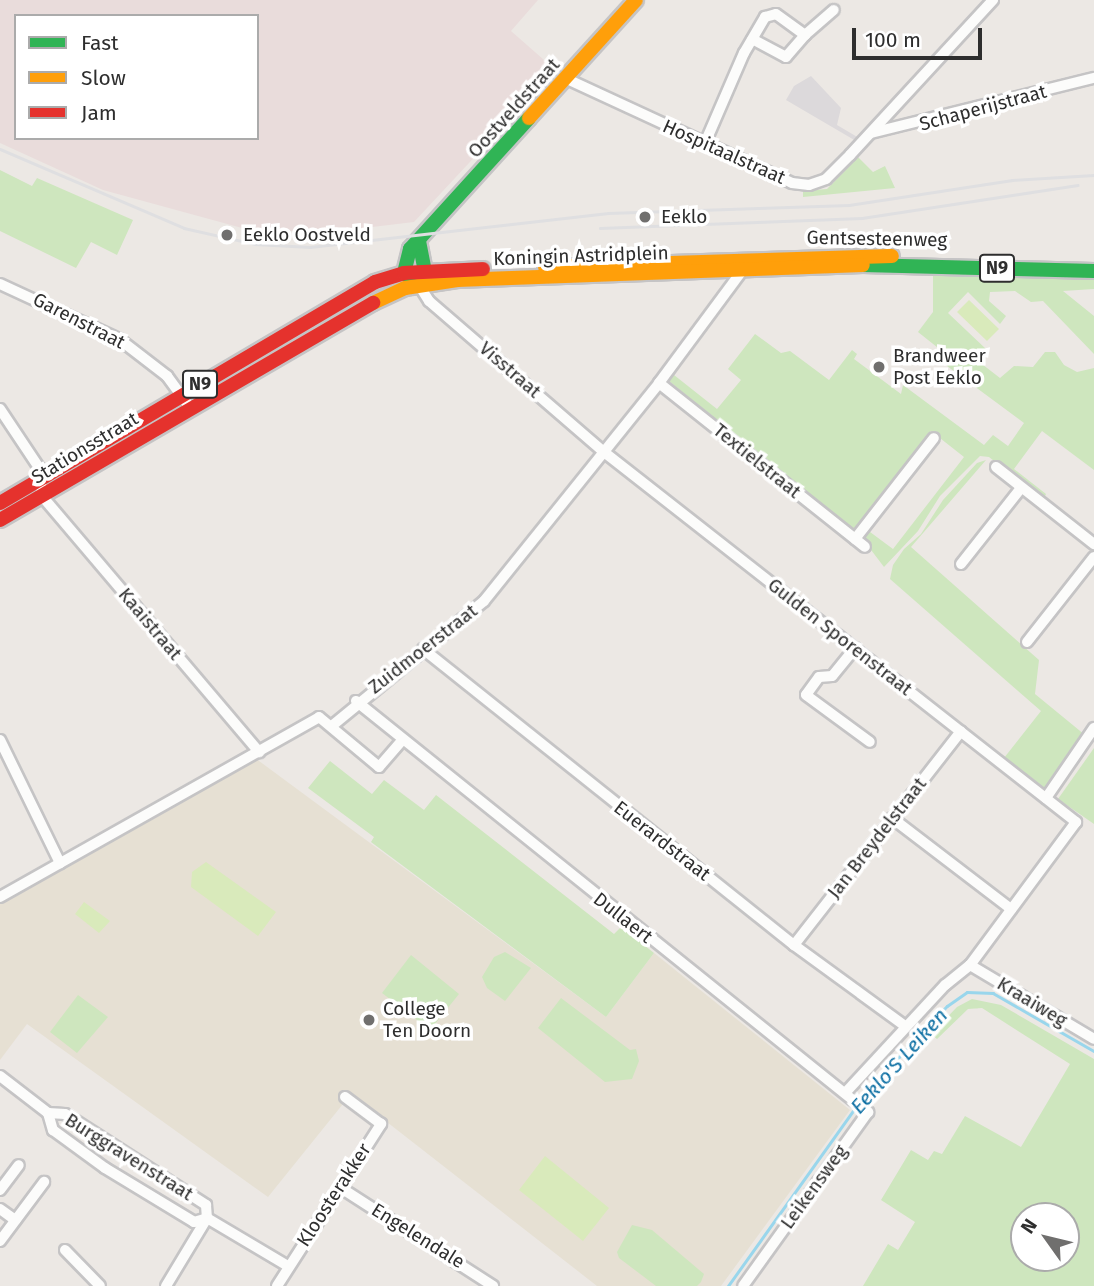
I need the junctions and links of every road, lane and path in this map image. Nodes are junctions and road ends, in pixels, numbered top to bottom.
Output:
1 (636, 0) edge
2 (993, 0) edge
3 (834, 9) dead end
4 (805, 35) junction
5 (752, 39) junction
6 (1094, 78) edge
7 (567, 79) junction
8 (871, 134) junction
9 (705, 143) junction
10 (419, 241) junction
11 (744, 265) junction
12 (1094, 265) edge
13 (425, 271) junction
14 (1094, 271) edge
15 (404, 274) junction
16 (0, 284) edge
17 (419, 285) junction
18 (276, 339) junction
19 (287, 350) junction
20 (659, 383) junction
21 (182, 395) junction
22 (190, 408) junction
23 (0, 410) edge
24 (934, 438) dead end
25 (604, 452) junction
26 (996, 467) dead end
27 (40, 479) junction
28 (1021, 488) junction
29 (42, 496) junction
30 (0, 503) edge
31 (0, 520) edge
32 (855, 539) junction
33 (1094, 544) edge
34 (865, 547) dead end
35 (1094, 557) edge
36 (961, 564) dead end
37 (1027, 642) dead end
38 (855, 648) junction
39 (423, 649) junction
40 (356, 701) junction
41 (333, 725) junction
42 (1094, 728) edge
43 (961, 731) junction
44 (0, 740) edge
45 (402, 741) junction
46 (870, 742) dead end
47 (259, 752) junction
48 (1046, 798) junction
49 (892, 818) junction
50 (60, 863) junction
51 (0, 897) edge
52 (1011, 909) junction
53 (794, 945) junction
54 (970, 965) junction
55 (905, 1026) junction
56 (1094, 1040) edge
57 (0, 1076) edge
58 (845, 1093) junction
59 (345, 1097) dead end
60 (48, 1113) junction
61 (19, 1165) dead end
62 (44, 1182) dead end
63 (341, 1188) junction
64 (0, 1190) edge
65 (0, 1209) edge
66 (208, 1217) junction
67 (15, 1220) junction
68 (0, 1241) edge
69 (65, 1250) dead end
70 (288, 1266) junction
71 (100, 1286) edge
72 (166, 1286) edge
73 (276, 1286) edge
74 (493, 1286) edge
75 (743, 1286) edge

1 - 7 main road, Oostveldstraat
2 - 8 street, Hospitaalstraat
3 - 4 street
4 - 5 street
4 - 5 street
5 - 9 street
6 - 8 street, Schaperijstraat
7 - 9 street, Hospitaalstraat
7 - 10 main road, Oostveldstraat
8 - 9 street, Hospitaalstraat
10 - 13 main road
10 - 15 main road, Oostveldstraat
11 - 12 main road, Gentsesteenweg / N9
11 - 13 main road, Koningin Astridplein / N9
11 - 14 main road, Gentsesteenweg / N9
11 - 17 main road, Koningin Astridplein / N9
11 - 20 street, Zuidmoerstraat
13 - 15 main road, N9
13 - 17 main road
15 - 17 main road
15 - 18 main road, Stationsstraat / N9
16 - 21 street, Garenstraat
17 - 19 main road, Stationsstraat / N9
17 - 25 street, Visstraat
18 - 19 street
18 - 21 main road, Stationsstraat / N9
19 - 22 main road, Stationsstraat / N9
20 - 25 street, Zuidmoerstraat
20 - 32 street, Textielstraat
21 - 22 street
21 - 27 main road, Stationsstraat / N9
22 - 29 main road, Stationsstraat / N9
23 - 27 street
24 - 32 street
25 - 38 street, Gulden Sporenstraat
25 - 39 street, Zuidmoerstraat
26 - 28 street
27 - 29 street
27 - 30 main road, Stationsstraat / N9
28 - 33 street
28 - 36 street
29 - 31 main road, Stationsstraat / N9
29 - 47 street, Kaaistraat
32 - 34 street, Textielstraat
35 - 37 street
38 - 43 street, Gulden Sporenstraat
38 - 46 street
39 - 40 street, Zuidmoerstraat
39 - 53 street, Euerardstraat
40 - 41 street, Zuidmoerstraat
40 - 45 street, Dullaert
41 - 45 street
41 - 47 street
42 - 48 street
43 - 48 street, Gulden Sporenstraat
43 - 49 street, Jan Breydelstraat
44 - 50 street
45 - 58 street, Dullaert
47 - 50 street
48 - 52 street, Gulden Sporenstraat
49 - 52 street
49 - 53 street, Jan Breydelstraat
50 - 51 street
52 - 54 street
53 - 55 street, Euerardstraat
54 - 55 street
54 - 56 street, Kraaiweg
55 - 58 street
57 - 60 street, Burggravenstraat
58 - 75 street, Leikensweg
59 - 63 street, Kloosterakker
60 - 66 street, Burggravenstraat
60 - 66 street, Burggravenstraat
61 - 64 street
62 - 67 street
63 - 70 street, Kloosterakker
63 - 74 street, Engelendale
65 - 67 street
66 - 70 street, Kloosterakker
66 - 72 street
67 - 68 street
69 - 71 street
70 - 73 street, Kloosterakker

